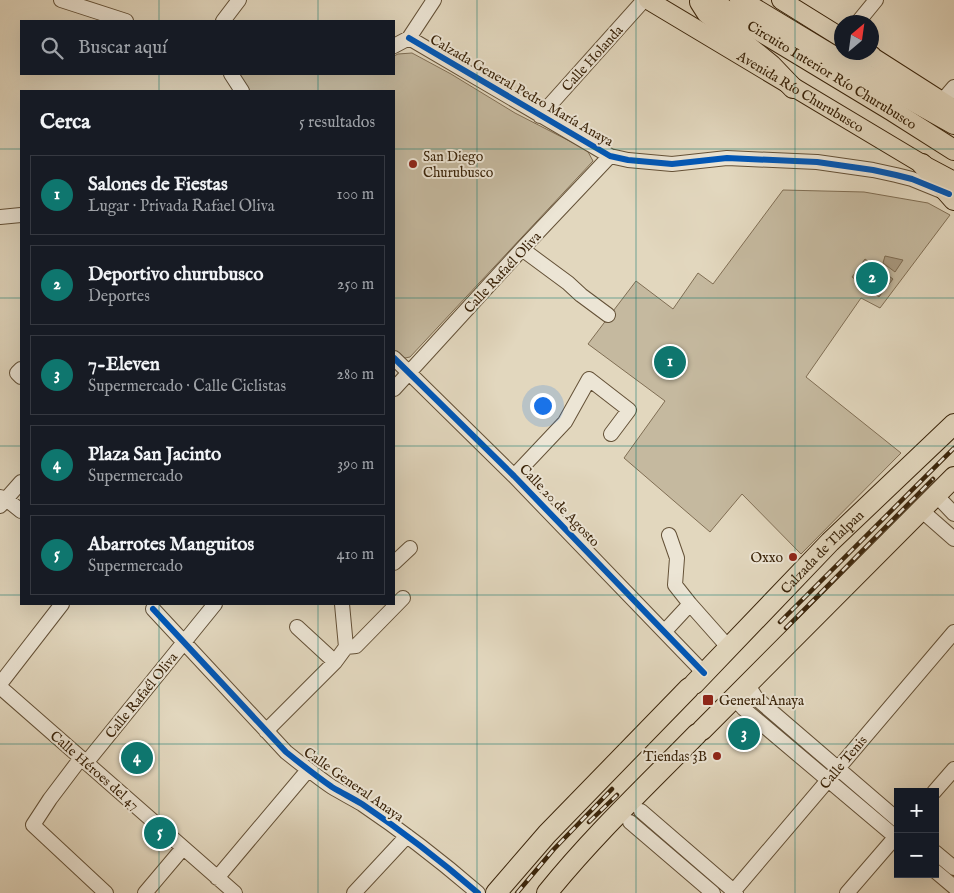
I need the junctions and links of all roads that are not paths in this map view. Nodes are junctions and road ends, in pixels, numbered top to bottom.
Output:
1 (61, 0) edge
2 (239, 0) edge
3 (434, 0) edge
4 (644, 0) edge
5 (648, 0) edge
6 (698, 0) edge
7 (709, 0) edge
8 (740, 0) edge
9 (764, 0) edge
10 (781, 0) edge
11 (876, 0) edge
12 (864, 15) edge
13 (123, 20) edge
14 (224, 20) edge
15 (834, 33) edge
16 (409, 38) junction
17 (834, 41) edge
18 (395, 45) edge
19 (873, 60) edge
20 (231, 75) edge
21 (954, 87) edge
22 (793, 88) junction
23 (241, 90) edge
24 (948, 105) edge
25 (540, 116) junction
26 (954, 124) edge
27 (954, 150) edge
28 (610, 156) junction
29 (922, 164) joint
30 (952, 191) edge
31 (1, 215) edge
32 (20, 215) edge
33 (522, 249) junction
34 (608, 315) dead end
35 (395, 359) edge
36 (410, 372) junction
37 (395, 388) edge
38 (954, 424) edge
39 (611, 434) dead end
40 (514, 476) junction
41 (954, 477) edge
42 (20, 483) edge
43 (936, 495) junction
44 (2, 501) edge
45 (20, 510) edge
46 (921, 510) junction
47 (954, 514) edge
48 (951, 531) edge
49 (669, 534) dead end
50 (410, 548) dead end
51 (395, 562) edge
52 (403, 598) dead end
53 (690, 604) junction
54 (61, 605) edge
55 (214, 605) edge
56 (153, 609) dead end
57 (343, 609) edge
58 (297, 627) dead end
59 (665, 631) junction
60 (954, 632) edge
61 (184, 643) junction
62 (346, 647) junction
63 (729, 648) junction
64 (335, 662) junction
65 (696, 681) junction
66 (0, 686) edge
67 (741, 692) junction
68 (767, 707) junction
69 (757, 719) junction
70 (266, 731) junction
71 (84, 761) junction
72 (838, 768) junction
73 (954, 768) edge
74 (308, 770) junction
75 (828, 780) junction
76 (937, 788) edge
77 (894, 817) edge
78 (894, 834) edge
79 (407, 836) junction
80 (894, 839) edge
81 (184, 848) junction
82 (939, 855) edge
83 (954, 868) edge
84 (939, 874) edge
85 (217, 878) junction
86 (954, 887) edge
87 (734, 892) edge
88 (106, 893) edge
89 (145, 893) edge
90 (235, 893) edge
91 (354, 893) edge
92 (478, 893) edge
93 (496, 893) edge
94 (547, 893) edge
95 (713, 893) edge
96 (847, 893) edge

1 - 13 street
2 - 14 street
3 - 16 street
4 - 25 street, Calle Holanda
5 - 22 main road, Avenida Río Churubusco
6 - 22 highway
7 - 27 highway, Circuito Interior Río Churubusco
8 - 26 highway, Circuito Interior Río Churubusco
9 - 17 highway
10 - 15 main road
11 - 12 street
16 - 18 street
16 - 25 street, Calzada General Pedro María Anaya
19 - 24 main road
20 - 23 street
21 - 24 street
22 - 29 main road, Avenida Río Churubusco
25 - 28 street, Calzada General Pedro María Anaya
28 - 30 street, Calzada General Pedro María Anaya
28 - 33 street, Calle Rafaél Oliva
29 - 30 highway
31 - 32 street
33 - 34 street
33 - 36 street, Calle Rafaél Oliva
35 - 36 street, Calle 20 de Agosto
36 - 37 street, Calle Rafaél Oliva
36 - 40 street, Calle 20 de Agosto
38 - 63 highway, Calzada de Tlalpan
39 - 40 street
40 - 59 street, Calle 20 de Agosto
41 - 43 highway
42 - 44 street
43 - 46 highway
43 - 47 street
44 - 45 street
46 - 48 street
46 - 67 highway
49 - 53 street
50 - 51 street
52 - 62 street
53 - 59 street
53 - 63 street
54 - 66 street
55 - 61 street, Calle Rafaél Oliva
56 - 61 street, Calle General Anaya
57 - 62 street
58 - 64 street
59 - 65 street, Calle 20 de Agosto
60 - 72 street, Calle Tenis
61 - 70 street, Calle General Anaya
61 - 71 street, Calle Rafaél Oliva
62 - 64 street
63 - 65 highway, Calzada de Tlalpan
64 - 70 street
65 - 93 highway, Calzada de Tlalpan
66 - 71 street, Calle Héroes del 47
67 - 68 street
67 - 69 street
67 - 94 highway
68 - 69 street
68 - 72 street
69 - 75 street
70 - 74 street, Calle General Anaya
71 - 81 street, Calle Héroes del 47
71 - 88 street, Calle Rafaél Oliva
72 - 75 street, Calle Tenis
72 - 77 street
73 - 76 street
74 - 79 street, Calle General Anaya
74 - 85 street
75 - 78 street
75 - 87 street, Calle Tenis
79 - 91 street
79 - 92 street, Calle General Anaya
80 - 96 street
81 - 85 street, Calle Héroes del 47
81 - 89 street
82 - 83 street
84 - 86 street
85 - 90 street, Calle Héroes del 47
87 - 95 street

